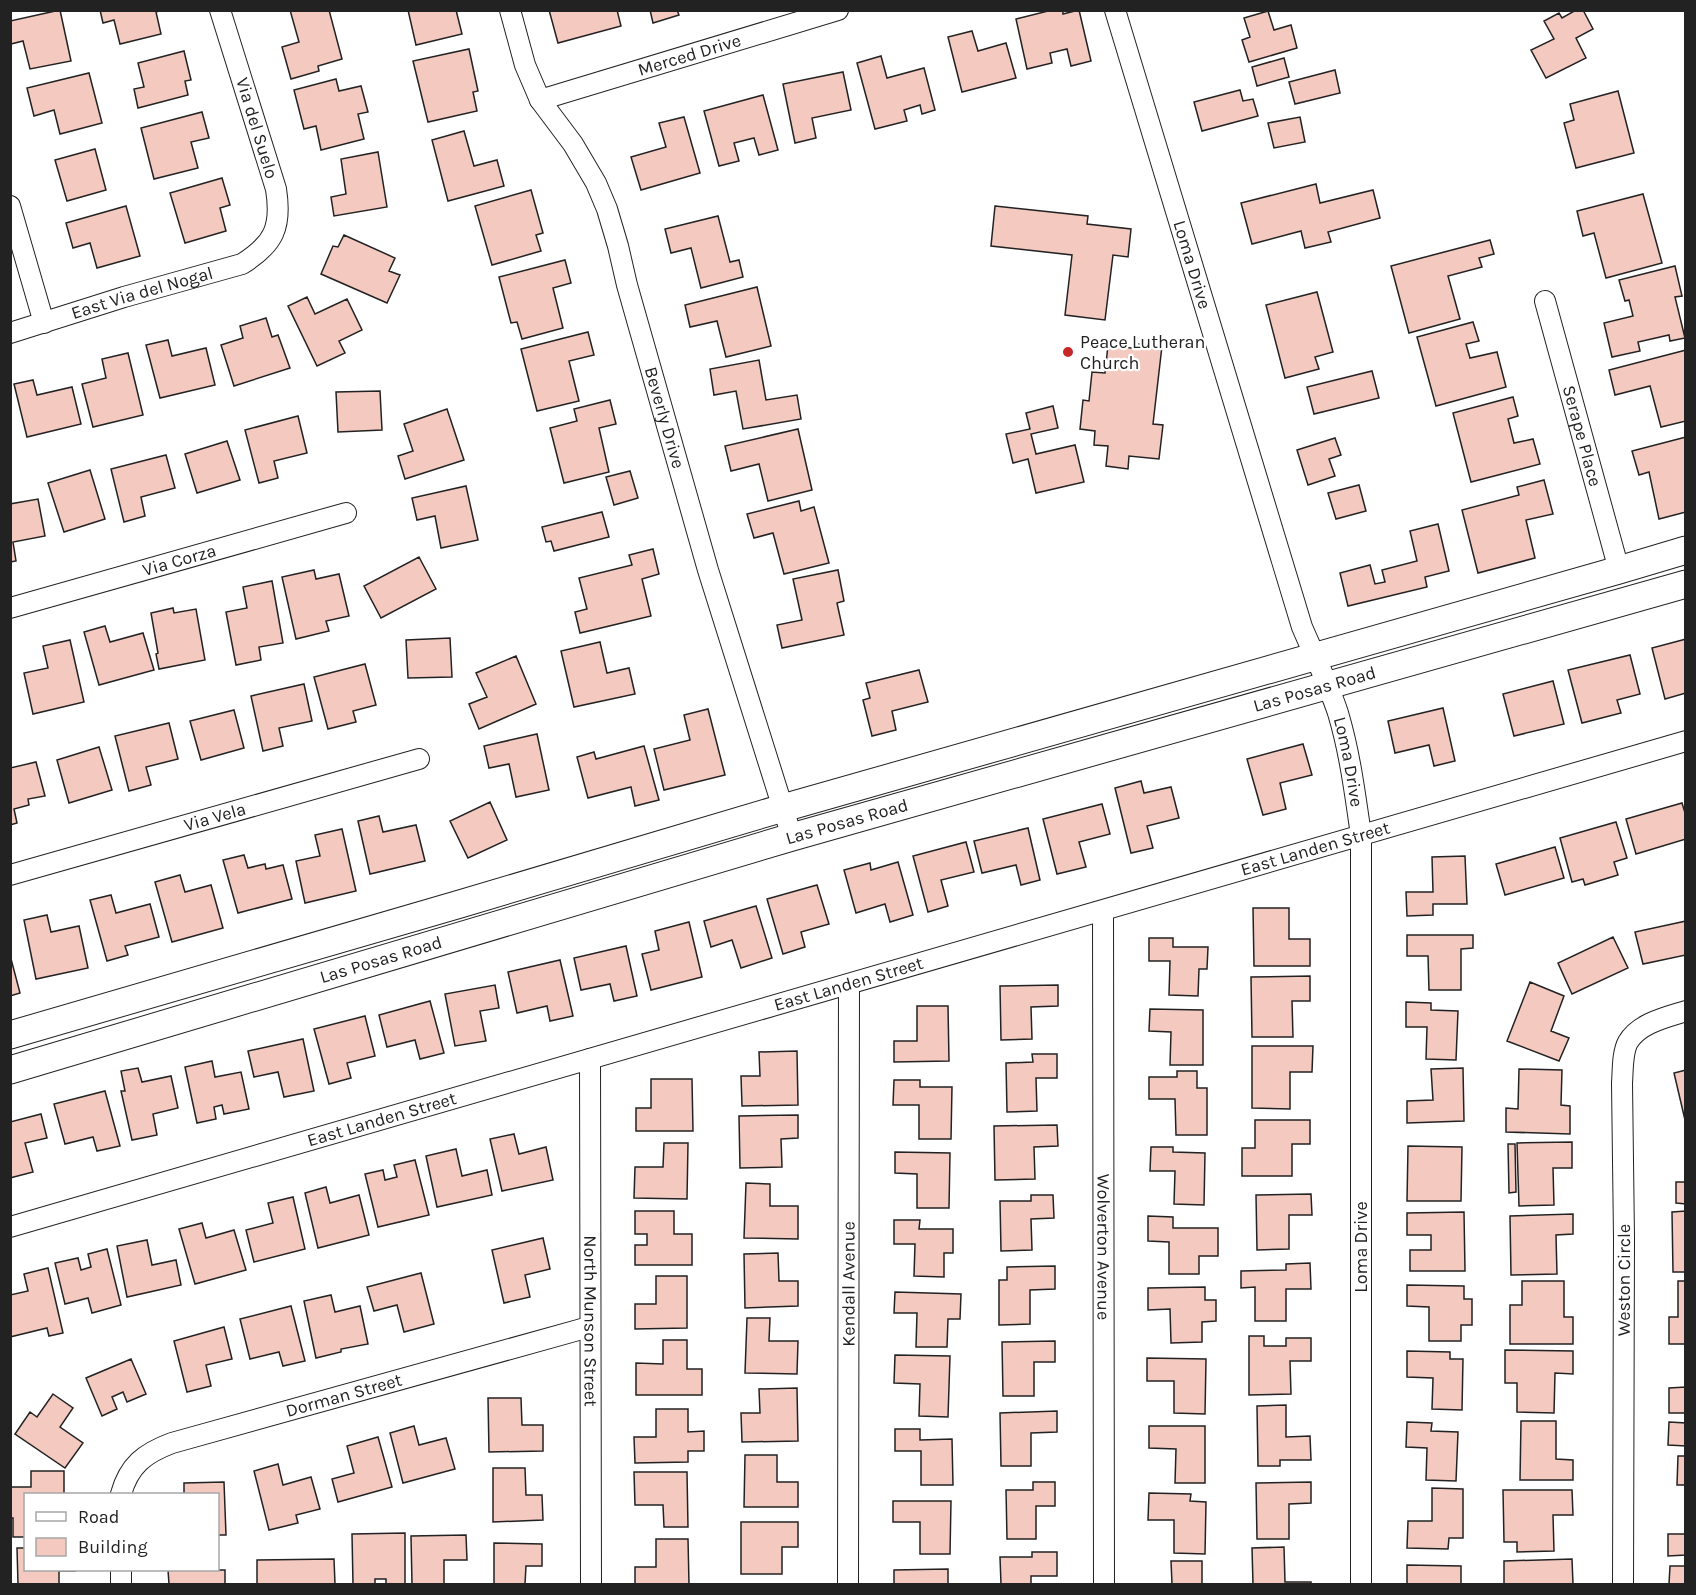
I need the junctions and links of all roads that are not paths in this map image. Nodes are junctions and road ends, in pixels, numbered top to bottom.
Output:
1 (220, 10) edge
2 (510, 10) edge
3 (838, 10) edge
4 (1115, 10) edge
5 (540, 100) junction
6 (10, 206) edge
7 (267, 245) joint
8 (1545, 301) dead end
9 (44, 323) junction
10 (10, 333) edge
11 (346, 513) dead end
12 (1686, 549) edge
13 (1619, 570) junction
14 (1686, 584) edge
15 (10, 608) edge
16 (1315, 656) junction
17 (1327, 686) junction
18 (1686, 741) edge
19 (419, 759) dead end
20 (783, 807) junction
21 (1361, 835) junction
22 (792, 837) junction
23 (10, 875) edge
24 (1103, 911) junction
25 (849, 985) junction
26 (1686, 1011) edge
27 (10, 1035) edge
28 (590, 1059) junction
29 (10, 1071) edge
30 (10, 1227) edge
31 (590, 1327) junction
32 (121, 1493) edge
33 (591, 1584) edge
34 (848, 1584) edge
35 (1104, 1584) edge
36 (1361, 1584) edge
37 (1623, 1584) edge

1 - 7 street, Via del Suelo
2 - 5 street, Beverly Drive
3 - 5 street, Merced Drive
4 - 16 street, Loma Drive
5 - 20 street, Beverly Drive
6 - 9 street
7 - 9 street, East Via del Nogal
8 - 13 street, Serape Place
9 - 10 street, East Via del Nogal
11 - 15 street, Via Corza
12 - 13 main road, Las Posas Road
13 - 16 main road, Las Posas Road
14 - 17 main road, Las Posas Road
16 - 17 street, Loma Drive
16 - 20 main road, Las Posas Road
17 - 21 street, Loma Drive
17 - 22 main road, Las Posas Road
18 - 21 street, East Landen Street
19 - 23 street, Via Vela
20 - 22 street, Beverly Drive
20 - 27 main road, Las Posas Road
21 - 24 street, East Landen Street
21 - 36 street, Loma Drive
22 - 29 main road, Las Posas Road
24 - 25 street, East Landen Street
24 - 35 street, Wolverton Avenue
25 - 28 street, East Landen Street
25 - 34 street, Kendall Avenue
26 - 37 street, Weston Circle
28 - 30 street, East Landen Street
28 - 31 street, North Munson Street
31 - 32 street, Dorman Street
31 - 33 street, North Munson Street

